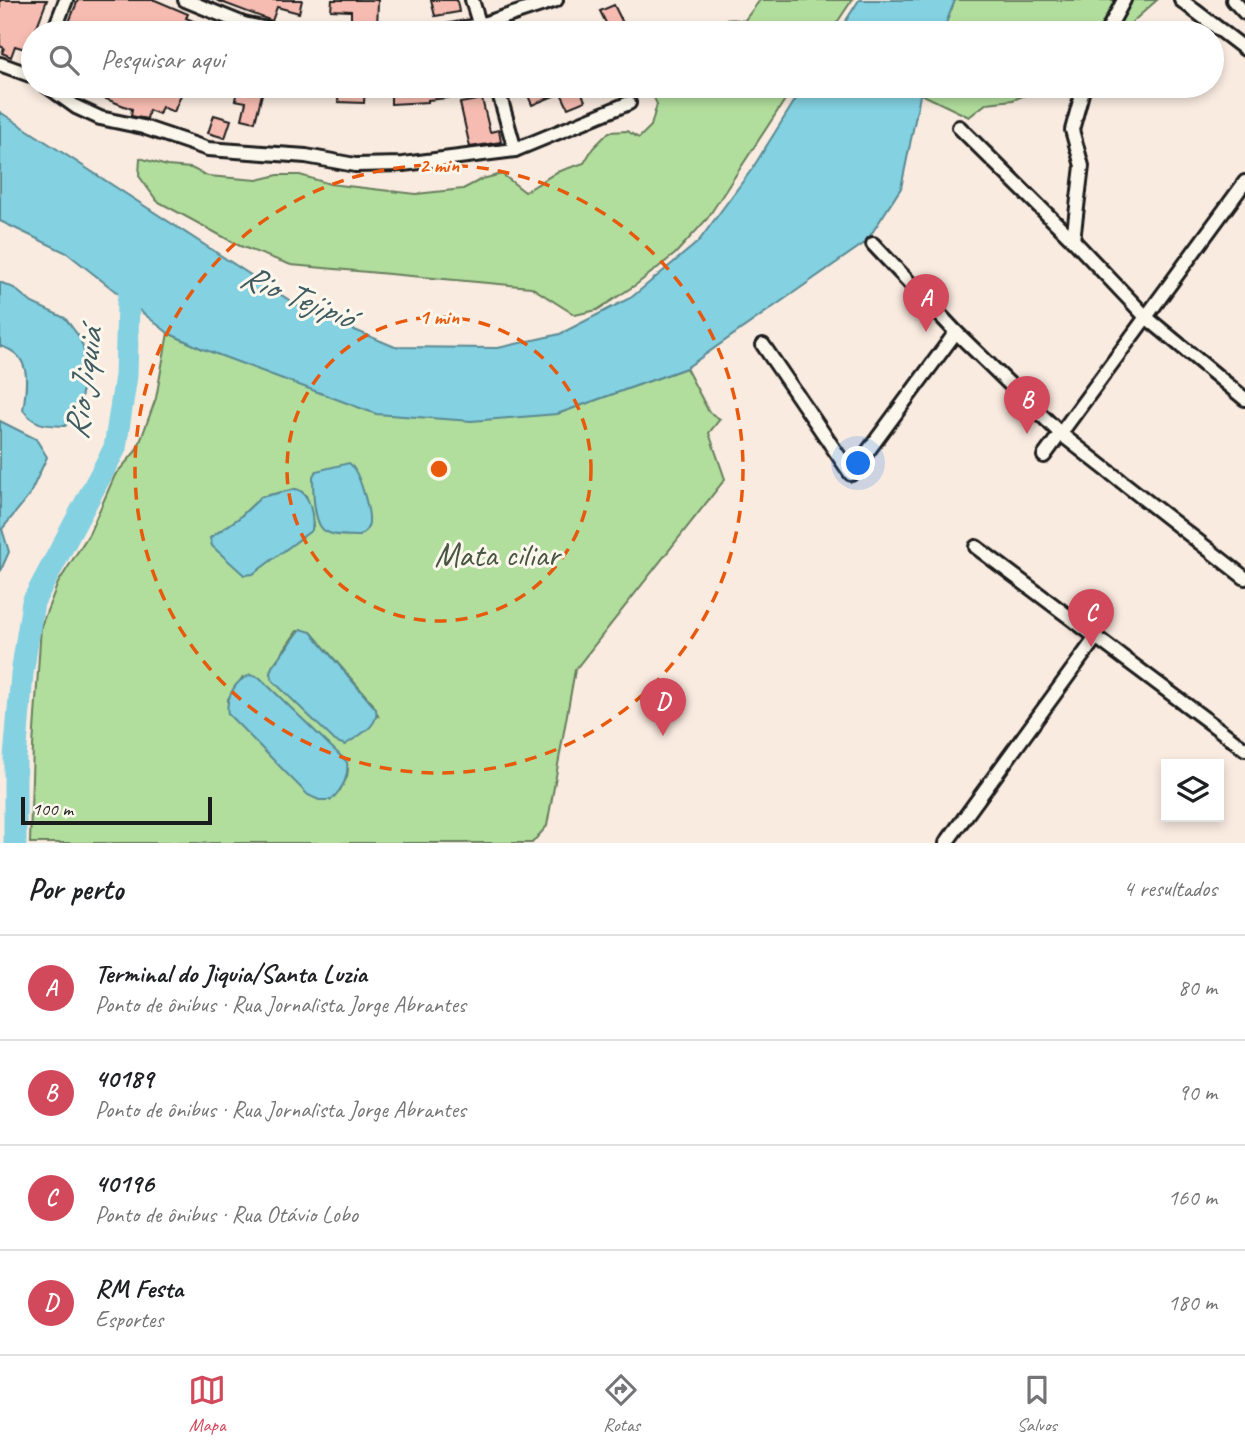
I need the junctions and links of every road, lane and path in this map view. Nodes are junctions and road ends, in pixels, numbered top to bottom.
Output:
1 (66, 0) edge
2 (185, 0) edge
3 (472, 0) edge
4 (556, 0) edge
5 (1124, 0) edge
6 (1181, 0) edge
7 (1233, 0) edge
8 (1245, 13) edge
9 (58, 21) edge
10 (237, 21) edge
11 (479, 21) edge
12 (502, 21) edge
13 (1113, 21) edge
14 (1208, 21) edge
15 (1224, 33) edge
16 (1245, 49) edge
17 (0, 64) edge
18 (21, 72) edge
19 (64, 98) edge
20 (500, 98) edge
21 (1081, 98) edge
22 (629, 103) dead end
23 (959, 127) dead end
24 (515, 150) junction
25 (1245, 182) edge
26 (1073, 240) junction
27 (873, 244) dead end
28 (1146, 317) junction
29 (956, 332) junction
30 (763, 345) dead end
31 (1245, 399) edge
32 (1061, 434) junction
33 (1044, 456) dead end
34 (976, 547) dead end
35 (1245, 578) edge
36 (1097, 636) junction
37 (1245, 749) edge
38 (946, 843) edge

1 - 9 street
2 - 10 street
3 - 11 street
4 - 12 street
5 - 13 street
6 - 14 street
7 - 8 street
15 - 16 street
17 - 18 street
19 - 24 street
20 - 24 street
21 - 26 street
22 - 24 street
23 - 26 street
25 - 28 street
26 - 28 street
27 - 29 street
28 - 31 street
28 - 32 street
29 - 30 street
29 - 32 street
32 - 33 street
32 - 35 street
34 - 36 street
36 - 37 street
36 - 38 street

